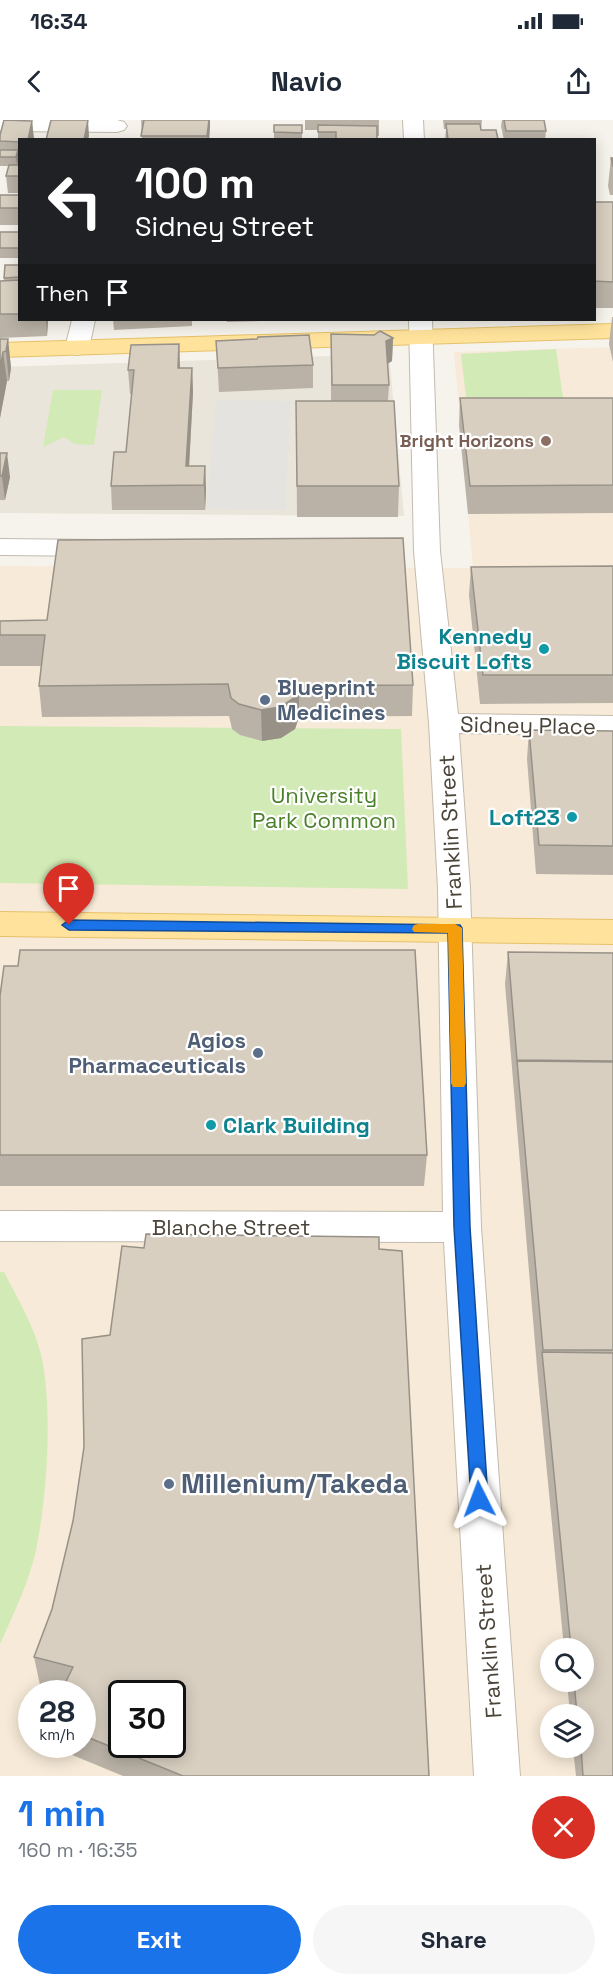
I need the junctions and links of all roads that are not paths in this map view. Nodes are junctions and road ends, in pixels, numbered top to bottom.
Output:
1 (413, 120) edge
2 (0, 125) edge
3 (117, 129) edge
4 (414, 138) edge
5 (83, 321) edge
6 (420, 329) edge
7 (613, 331) edge
8 (77, 348) junction
9 (0, 350) edge
10 (0, 547) edge
11 (126, 548) edge
12 (399, 551) edge
13 (427, 551) junction
14 (444, 723) junction
15 (613, 726) edge
16 (0, 924) edge
17 (455, 928) junction
18 (613, 932) edge
19 (0, 1226) edge
20 (462, 1227) junction
21 (497, 1776) edge

1 - 4 street
2 - 3 street
5 - 8 street
6 - 7 main road
6 - 8 main road
6 - 13 street, Franklin Street
8 - 9 main road
10 - 11 street
12 - 13 street
13 - 14 street, Franklin Street
14 - 15 street, Sidney Place
14 - 17 street, Franklin Street
16 - 17 main road
17 - 18 main road
17 - 20 street, Franklin Street
19 - 20 street, Blanche Street
20 - 21 street, Franklin Street

